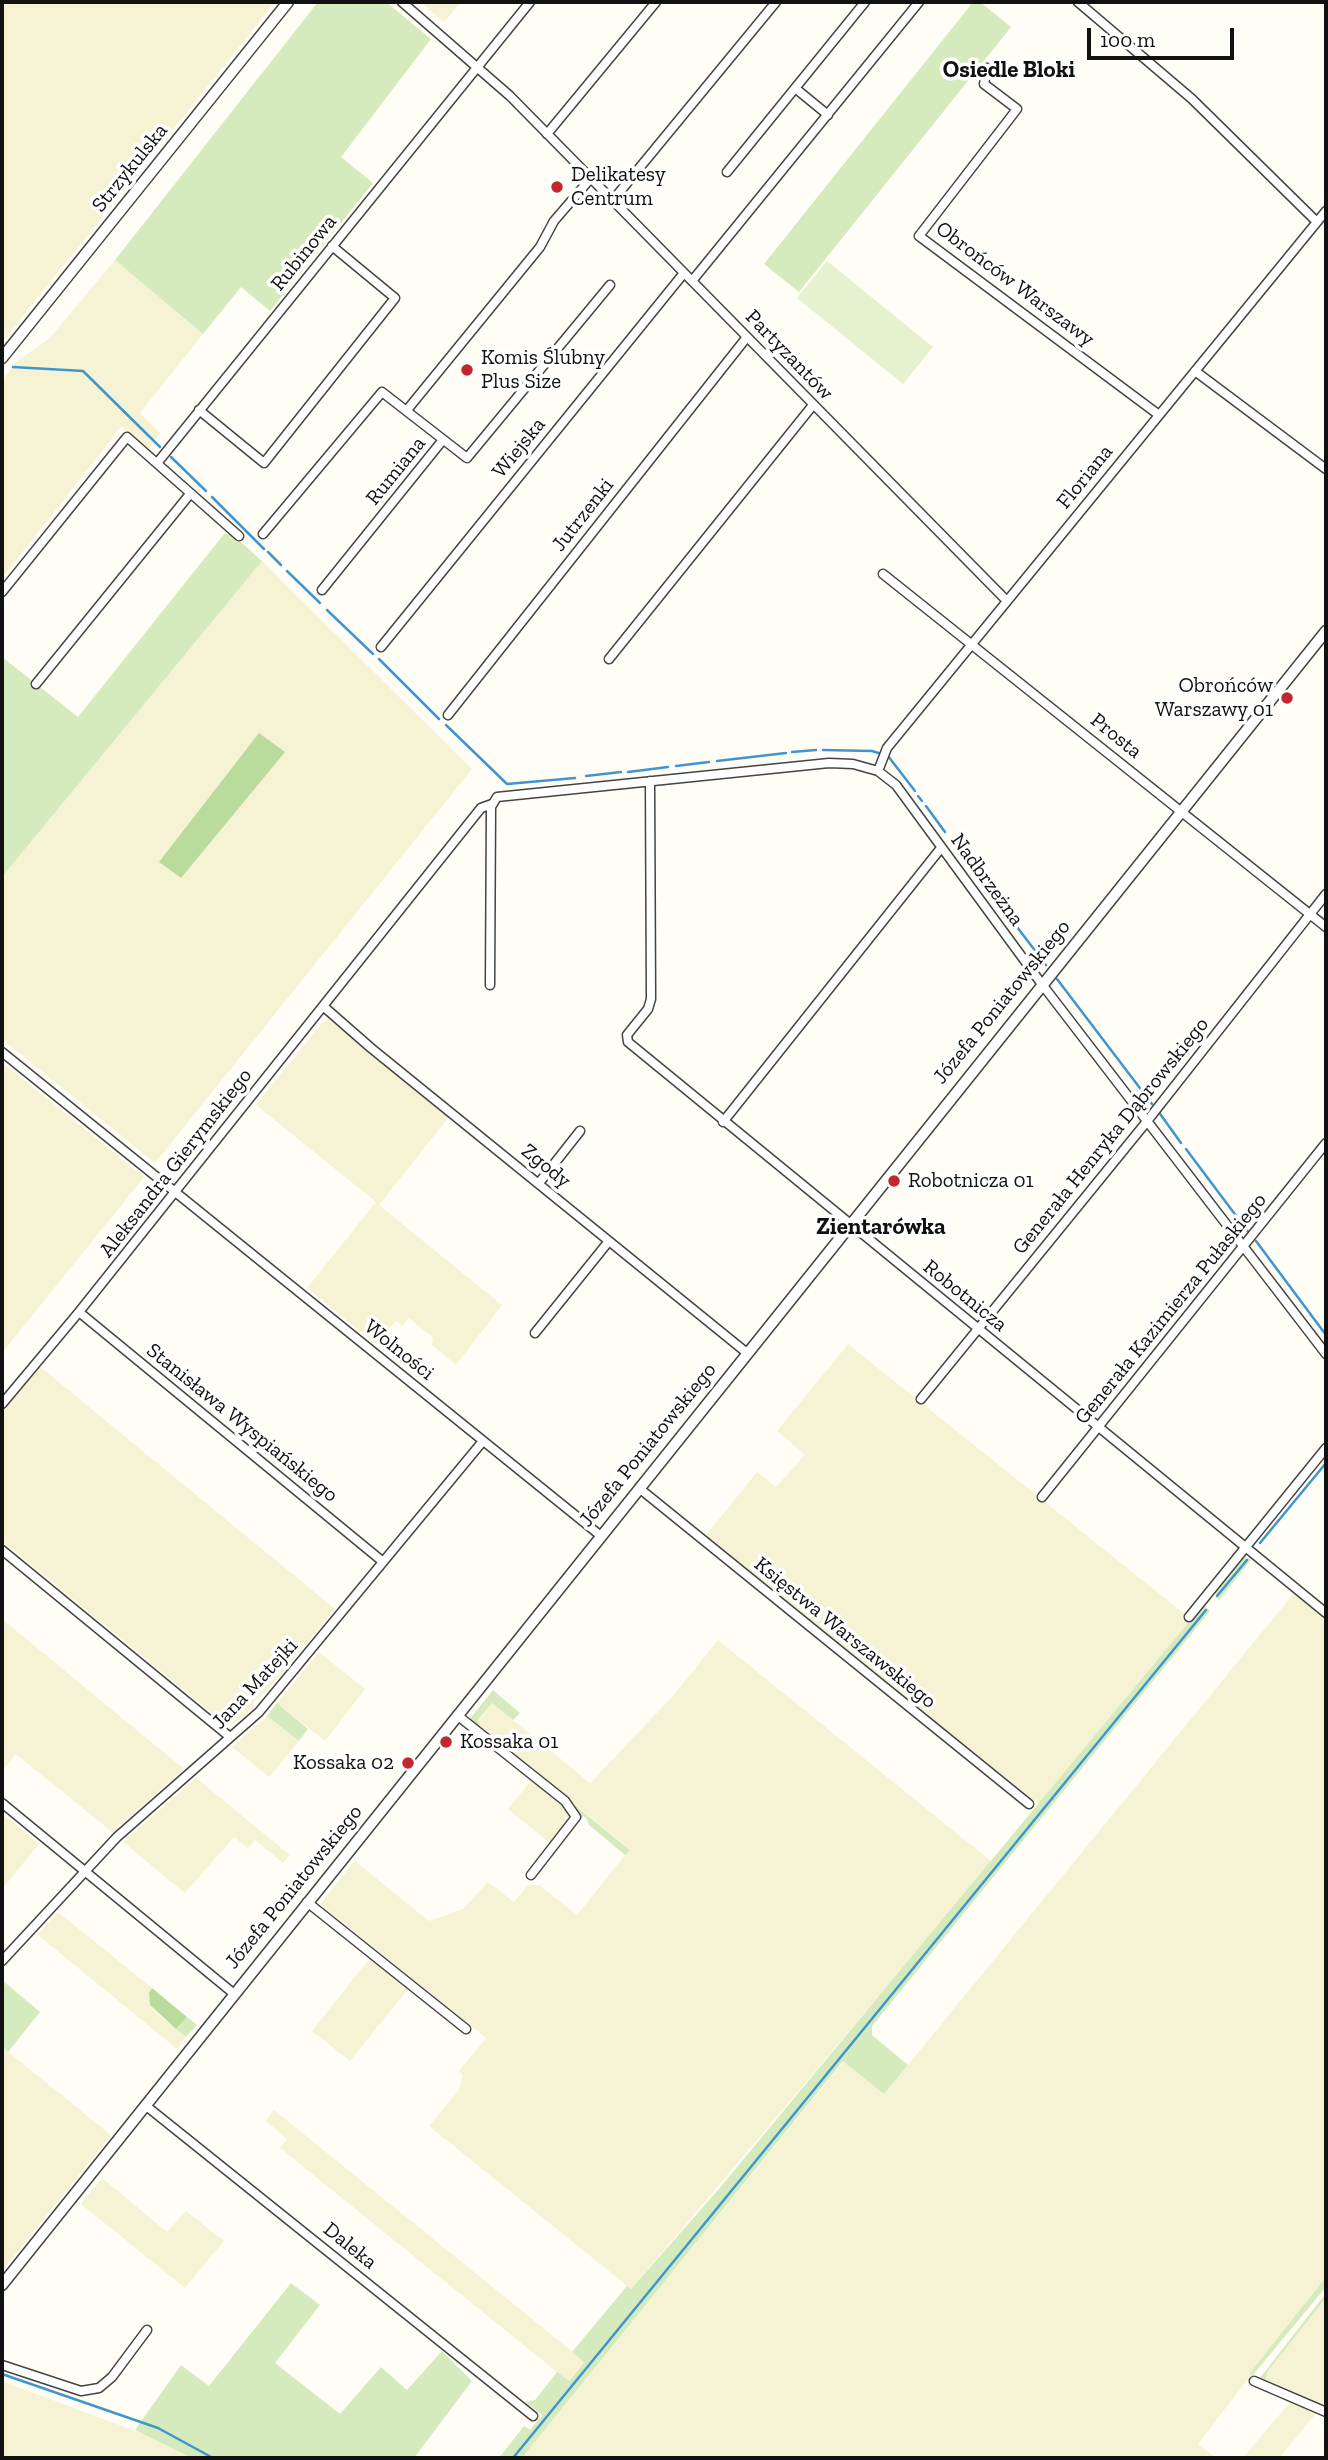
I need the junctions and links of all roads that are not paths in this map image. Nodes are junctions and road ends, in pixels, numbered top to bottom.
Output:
1 (288, 2) edge
2 (402, 2) edge
3 (530, 2) edge
4 (656, 2) edge
5 (776, 2) edge
6 (865, 2) edge
7 (919, 2) edge
8 (1078, 2) edge
9 (478, 66) junction
10 (987, 68) dead end
11 (795, 88) junction
12 (828, 115) junction
13 (547, 134) junction
14 (727, 172) dead end
15 (591, 178) junction
16 (613, 200) junction
17 (1326, 211) edge
18 (1317, 222) junction
19 (332, 246) junction
20 (684, 273) junction
21 (692, 281) junction
22 (610, 285) dead end
23 (747, 337) junction
24 (2, 358) edge
25 (1195, 371) junction
26 (813, 405) junction
27 (199, 410) junction
28 (407, 410) junction
29 (1159, 415) junction
30 (442, 441) junction
31 (158, 463) junction
32 (1326, 469) edge
33 (190, 494) junction
34 (264, 534) dead end
35 (239, 536) dead end
36 (883, 574) dead end
37 (321, 590) dead end
38 (2, 592) edge
39 (1006, 600) junction
40 (1326, 631) edge
41 (971, 644) junction
42 (381, 647) dead end
43 (609, 659) dead end
44 (36, 684) dead end
45 (448, 715) dead end
46 (878, 771) junction
47 (650, 781) junction
48 (493, 801) junction
49 (1181, 811) junction
50 (941, 848) junction
51 (1326, 894) edge
52 (1310, 914) junction
53 (1326, 927) edge
54 (1041, 983) junction
55 (490, 985) dead end
56 (323, 1006) junction
57 (2, 1052) edge
58 (1147, 1121) junction
59 (723, 1122) junction
60 (580, 1131) dead end
61 (1326, 1143) edge
62 (539, 1183) junction
63 (175, 1192) junction
64 (849, 1226) junction
65 (609, 1241) junction
66 (1244, 1248) junction
67 (79, 1312) junction
68 (976, 1328) junction
69 (534, 1333) dead end
70 (747, 1353) junction
71 (1326, 1354) edge
72 (921, 1399) dead end
73 (2, 1404) edge
74 (1099, 1427) junction
75 (483, 1441) junction
76 (1326, 1448) edge
77 (639, 1488) junction
78 (1042, 1497) dead end
79 (601, 1536) junction
80 (1245, 1547) junction
81 (2, 1550) edge
82 (382, 1561) junction
83 (1326, 1614) edge
84 (1189, 1617) dead end
85 (457, 1714) junction
86 (230, 1737) junction
87 (2, 1804) edge
88 (1029, 1804) dead end
89 (84, 1872) junction
90 (531, 1875) dead end
91 (307, 1902) junction
92 (2, 1961) edge
93 (233, 1993) junction
94 (466, 2029) dead end
95 (145, 2105) junction
96 (2, 2285) edge
97 (147, 2330) dead end
98 (2, 2365) edge
99 (1254, 2381) dead end
100 (1326, 2412) edge
101 (533, 2416) dead end

1 - 24 street, Strzykulska
2 - 9 street, Partyzantów
3 - 9 street, Rubinowa
4 - 13 street
5 - 16 street
6 - 11 street
7 - 12 street
8 - 18 street
9 - 13 street, Partyzantów
9 - 19 street, Rubinowa
10 - 29 street, Obrońców Warszawy
11 - 12 street
11 - 14 street
12 - 21 street
13 - 15 street, Partyzantów
15 - 16 street, Partyzantów
15 - 28 street
16 - 20 street, Partyzantów
17 - 18 street, Floriana
18 - 25 street, Floriana
19 - 27 street, Rubinowa
19 - 27 street
20 - 21 street, Partyzantów
20 - 42 street, Wiejska
21 - 23 street, Partyzantów
22 - 30 street, Rumiana
23 - 26 street, Partyzantów
23 - 45 street, Jutrzenki
25 - 29 street, Floriana
25 - 32 street
26 - 39 street, Partyzantów
26 - 43 street
27 - 31 street, Rubinowa
28 - 30 street
28 - 34 street
29 - 39 street, Floriana
30 - 37 street, Rumiana
31 - 33 street
31 - 38 street
33 - 35 street
33 - 44 street
36 - 41 street, Prosta
39 - 41 street, Floriana
40 - 49 street, Józefa Poniatowskiego
41 - 46 street, Floriana
41 - 49 street, Prosta
46 - 47 street
46 - 50 street, Nadbrzeżna
47 - 48 street
47 - 59 street, Robotnicza
48 - 55 street
48 - 56 street, Aleksandra Gierymskiego
49 - 52 street, Prosta
49 - 54 street, Józefa Poniatowskiego
50 - 54 street, Nadbrzeżna
50 - 59 street
51 - 52 street, Generała Henryka Dąbrowskiego
52 - 53 street, Prosta
52 - 58 street, Generała Henryka Dąbrowskiego
54 - 58 street, Nadbrzeżna
54 - 64 street, Józefa Poniatowskiego
56 - 62 street, Zgody
56 - 63 street, Aleksandra Gierymskiego
57 - 63 street, Wolności
58 - 66 street, Nadbrzeżna
58 - 68 street, Generała Henryka Dąbrowskiego
59 - 64 street, Robotnicza
60 - 62 street
61 - 66 street, Generała Kazimierza Pułaskiego
62 - 65 street, Zgody
63 - 67 street, Aleksandra Gierymskiego
63 - 75 street, Wolności
64 - 68 street, Robotnicza
64 - 70 street, Józefa Poniatowskiego
65 - 69 street
65 - 70 street, Zgody
66 - 71 street, Nadbrzeżna
66 - 74 street, Generała Kazimierza Pułaskiego
67 - 73 street, Aleksandra Gierymskiego
67 - 82 street, Stanisława Wyspiańskiego
68 - 72 street, Generała Henryka Dąbrowskiego
68 - 74 street, Robotnicza
70 - 77 street, Józefa Poniatowskiego
74 - 78 street, Generała Kazimierza Pułaskiego
74 - 80 street, Robotnicza
75 - 79 street, Wolności
75 - 82 street, Jana Matejki
76 - 80 street
77 - 79 street, Józefa Poniatowskiego
77 - 88 street, Księstwa Warszawskiego
79 - 85 street, Józefa Poniatowskiego
80 - 83 street, Robotnicza
80 - 84 street
81 - 86 street
82 - 86 street, Jana Matejki
85 - 90 street
85 - 91 street, Józefa Poniatowskiego
86 - 89 street, Jana Matejki
87 - 89 street
89 - 92 street, Jana Matejki
89 - 93 street
91 - 93 street, Józefa Poniatowskiego
91 - 94 street
93 - 95 street, Józefa Poniatowskiego
95 - 96 street, Józefa Poniatowskiego
95 - 101 street, Daleka
97 - 98 street
99 - 100 street

